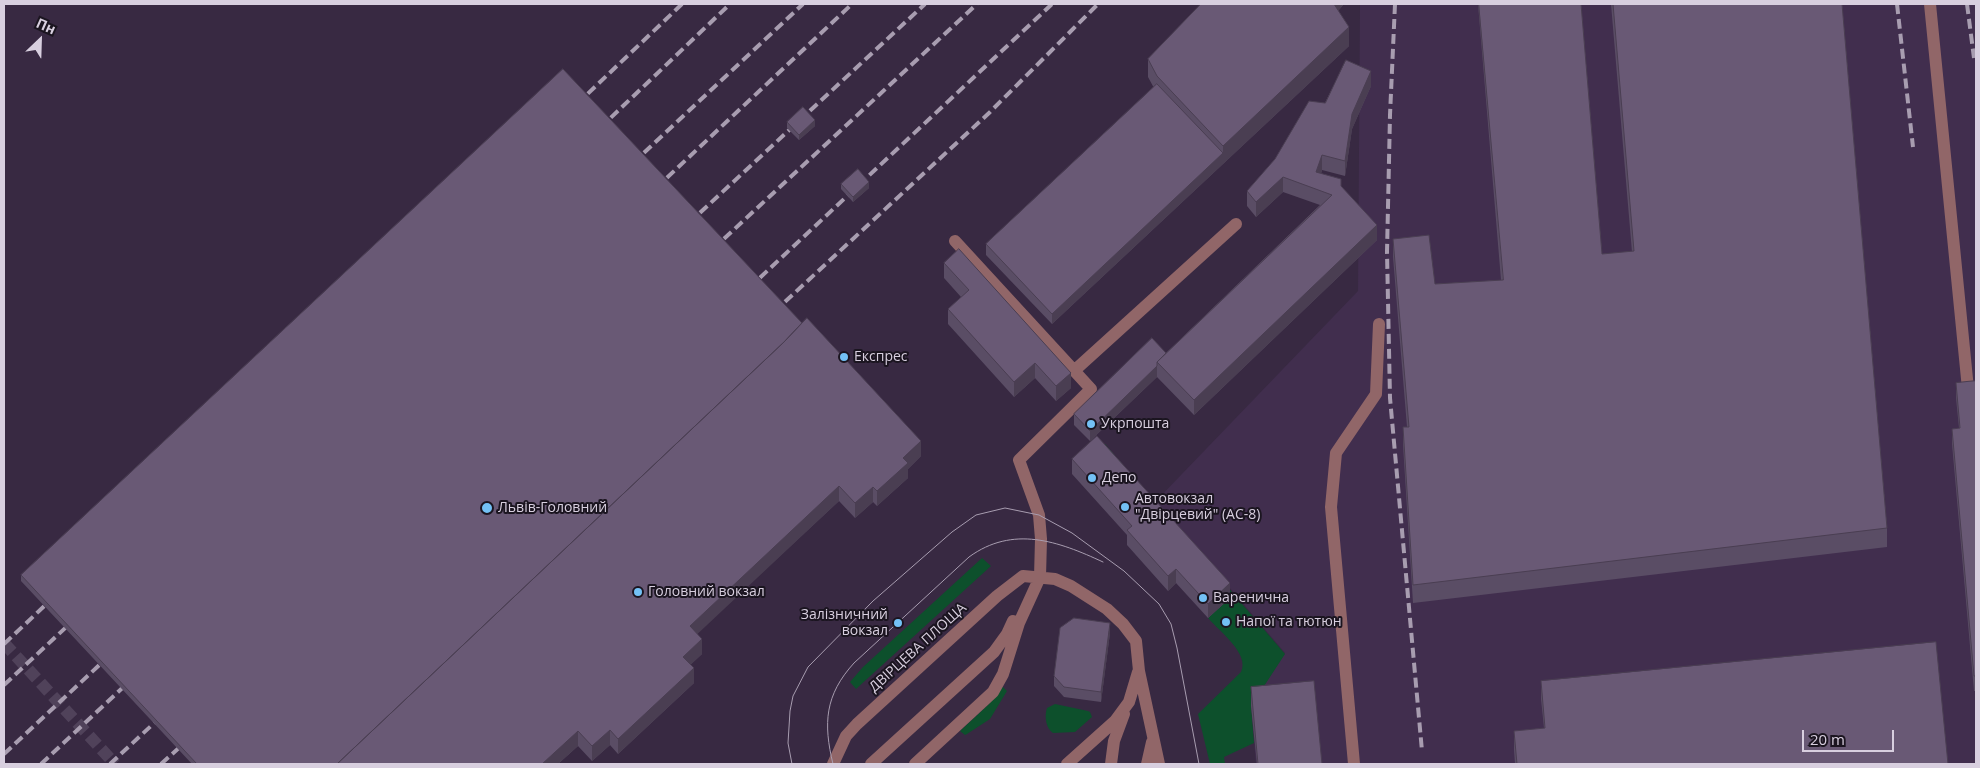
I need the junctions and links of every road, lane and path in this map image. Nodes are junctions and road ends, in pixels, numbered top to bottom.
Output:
1 (1930, 4) edge
2 (1236, 224) dead end
3 (955, 241) dead end
4 (1379, 324) dead end
5 (1075, 370) junction
6 (1970, 407) edge
7 (1040, 577) junction
8 (1139, 670) junction
9 (1129, 702) junction
10 (1154, 732) junction
11 (1084, 748) junction
12 (833, 764) edge
13 (870, 764) edge
14 (915, 764) edge
15 (1067, 764) edge
16 (1078, 764) edge
17 (1111, 764) edge
18 (1148, 764) edge
19 (1160, 764) edge
20 (1354, 764) edge

1 - 6 street
2 - 5 street
3 - 5 street
4 - 20 street
5 - 7 street
7 - 8 street, ДВІРЦЕВА ПЛОЩА
7 - 12 street, ДВІРЦЕВА ПЛОЩА
7 - 13 street
7 - 14 street
8 - 9 street, ДВІРЦЕВА ПЛОЩА
8 - 10 street, ДВІРЦЕВА ПЛОЩА
9 - 11 street, ДВІРЦЕВА ПЛОЩА
9 - 17 street
10 - 18 street, ДВІРЦЕВА ПЛОЩА
10 - 19 street, ДВІРЦЕВА ПЛОЩА
11 - 15 street, ДВІРЦЕВА ПЛОЩА
11 - 16 street, ДВІРЦЕВА ПЛОЩА

